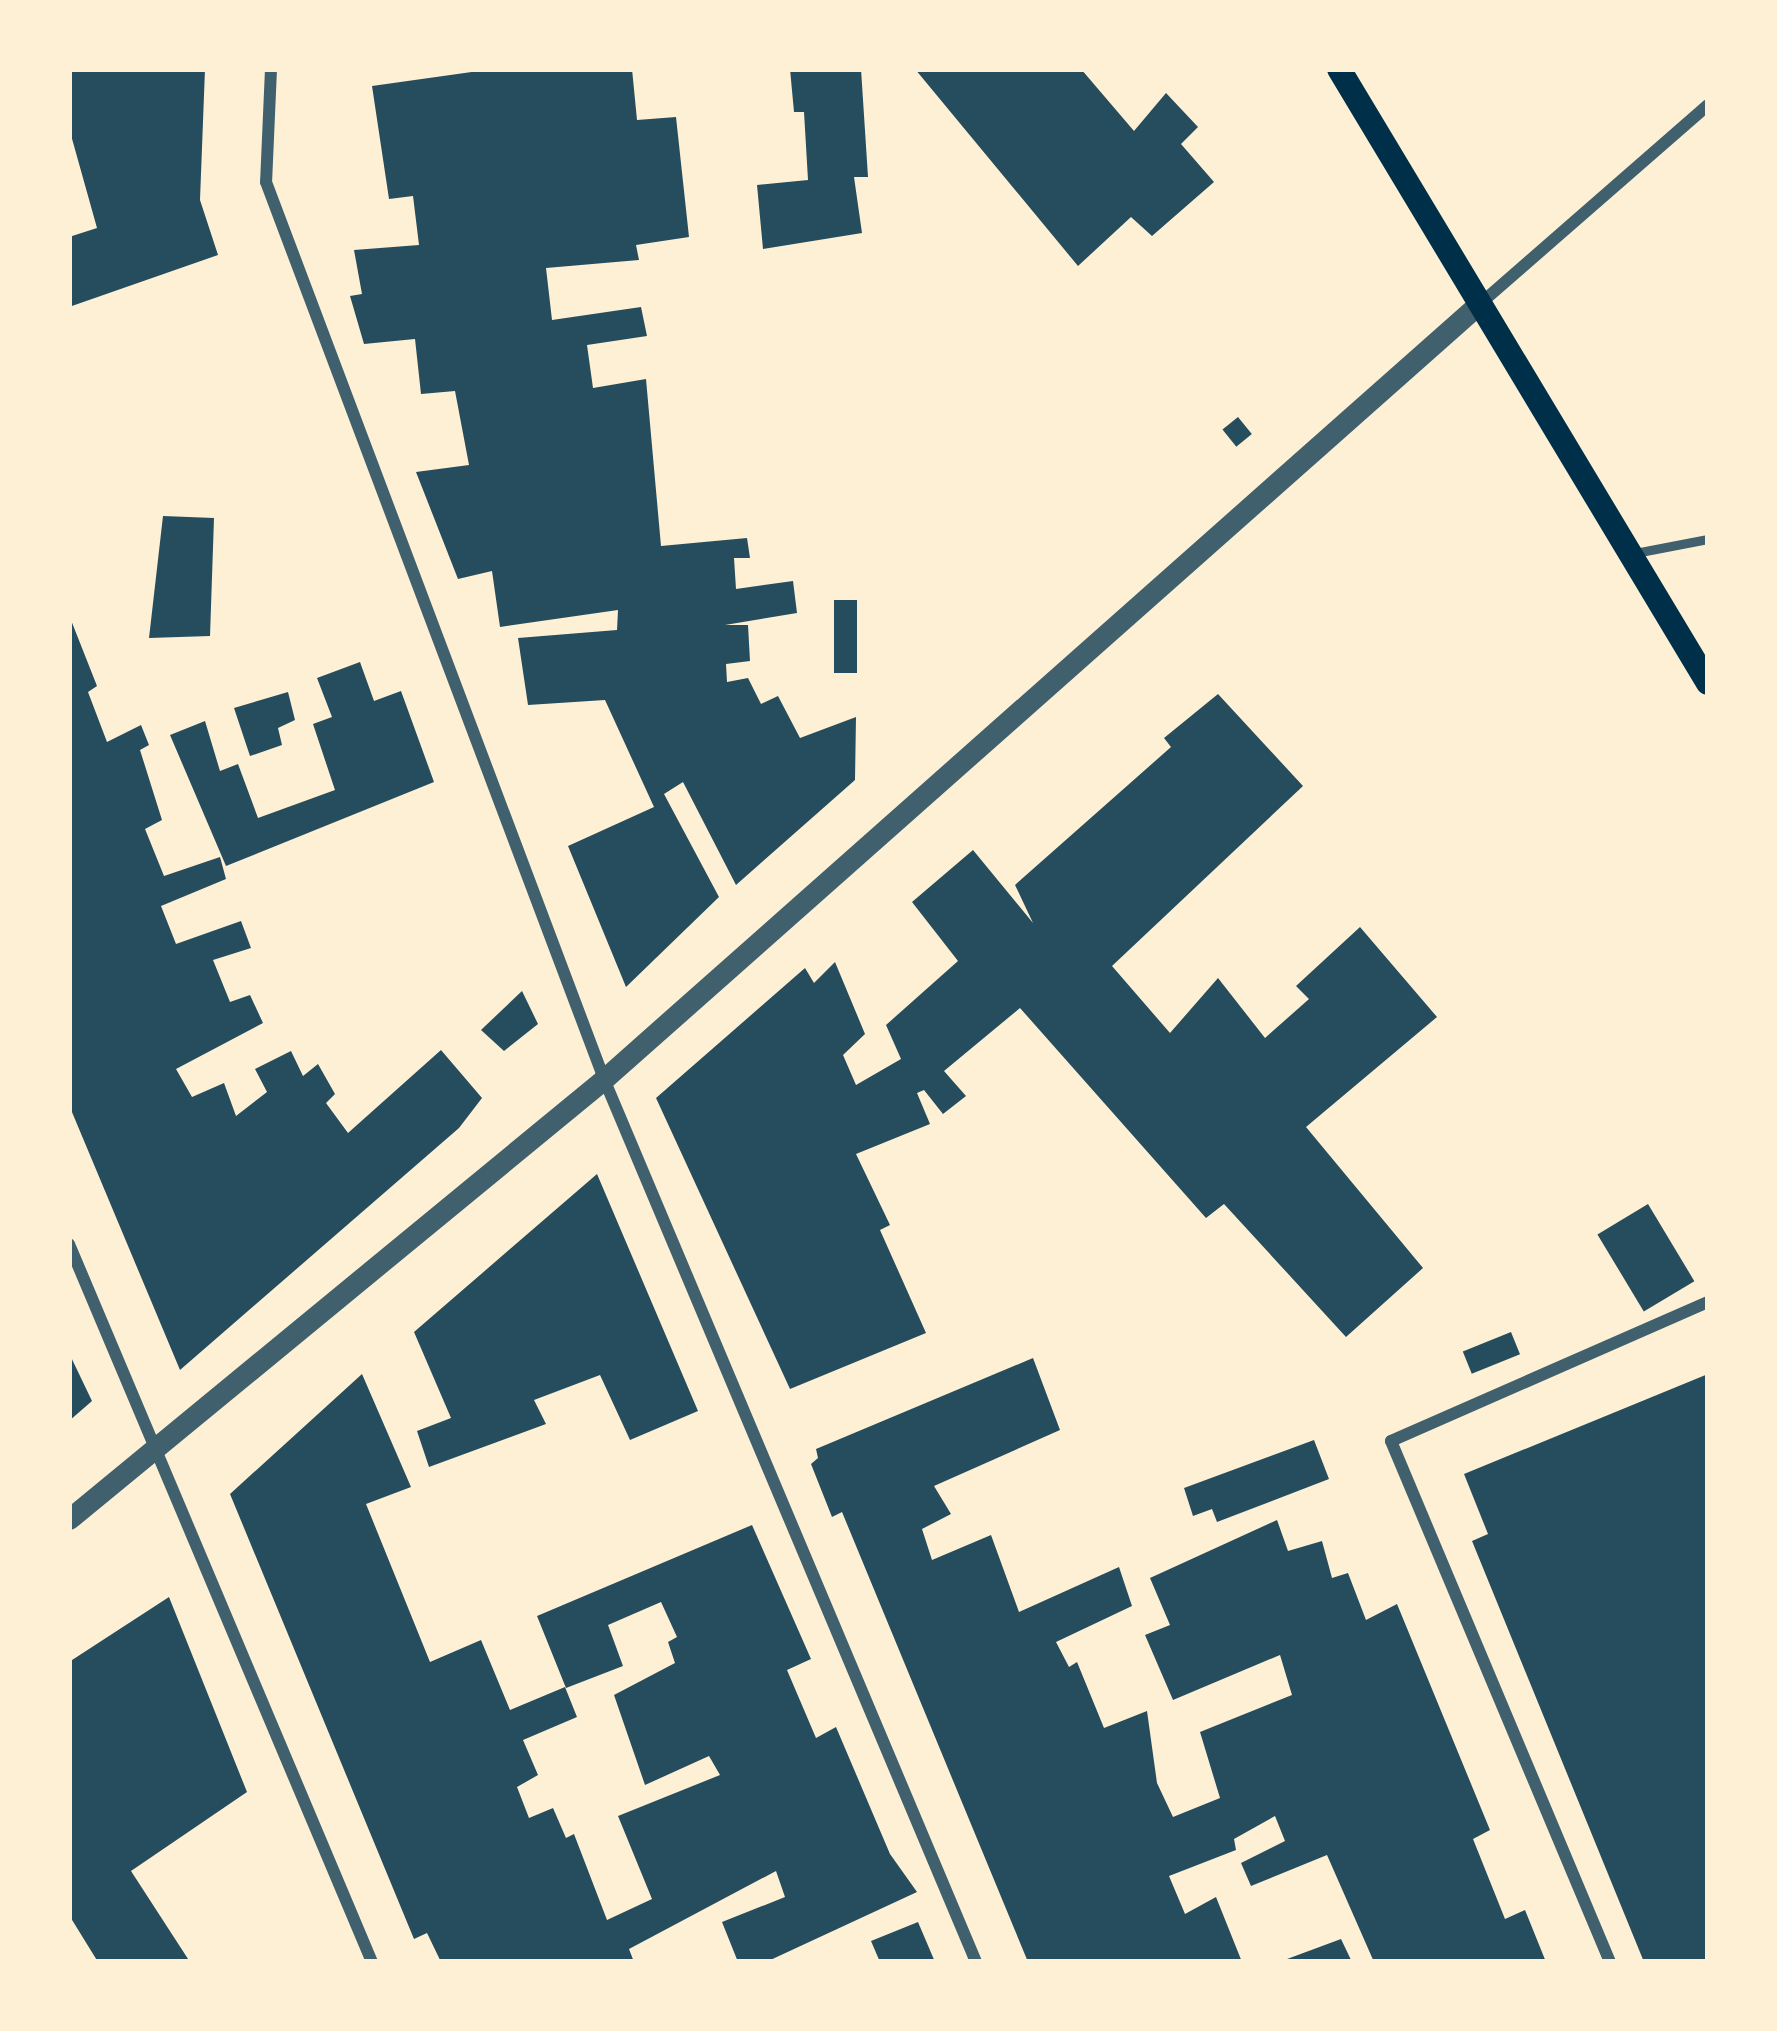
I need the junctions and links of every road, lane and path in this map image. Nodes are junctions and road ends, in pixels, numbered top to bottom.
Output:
1 (271, 69) edge
2 (1339, 69) edge
3 (1708, 104) edge
4 (1480, 304) junction
5 (1708, 539) edge
6 (1630, 554) junction
7 (1708, 683) edge
8 (604, 1078) junction
9 (69, 1244) edge
10 (1708, 1302) edge
11 (155, 1450) junction
12 (69, 1519) edge
13 (372, 1962) edge
14 (976, 1962) edge
15 (1610, 1962) edge

1 - 8 street
2 - 4 main road
3 - 4 street
4 - 6 main road
4 - 8 street
5 - 6 lane
6 - 7 main road
8 - 11 street
8 - 14 street
9 - 11 street
10 - 15 street
11 - 12 street
11 - 13 street

